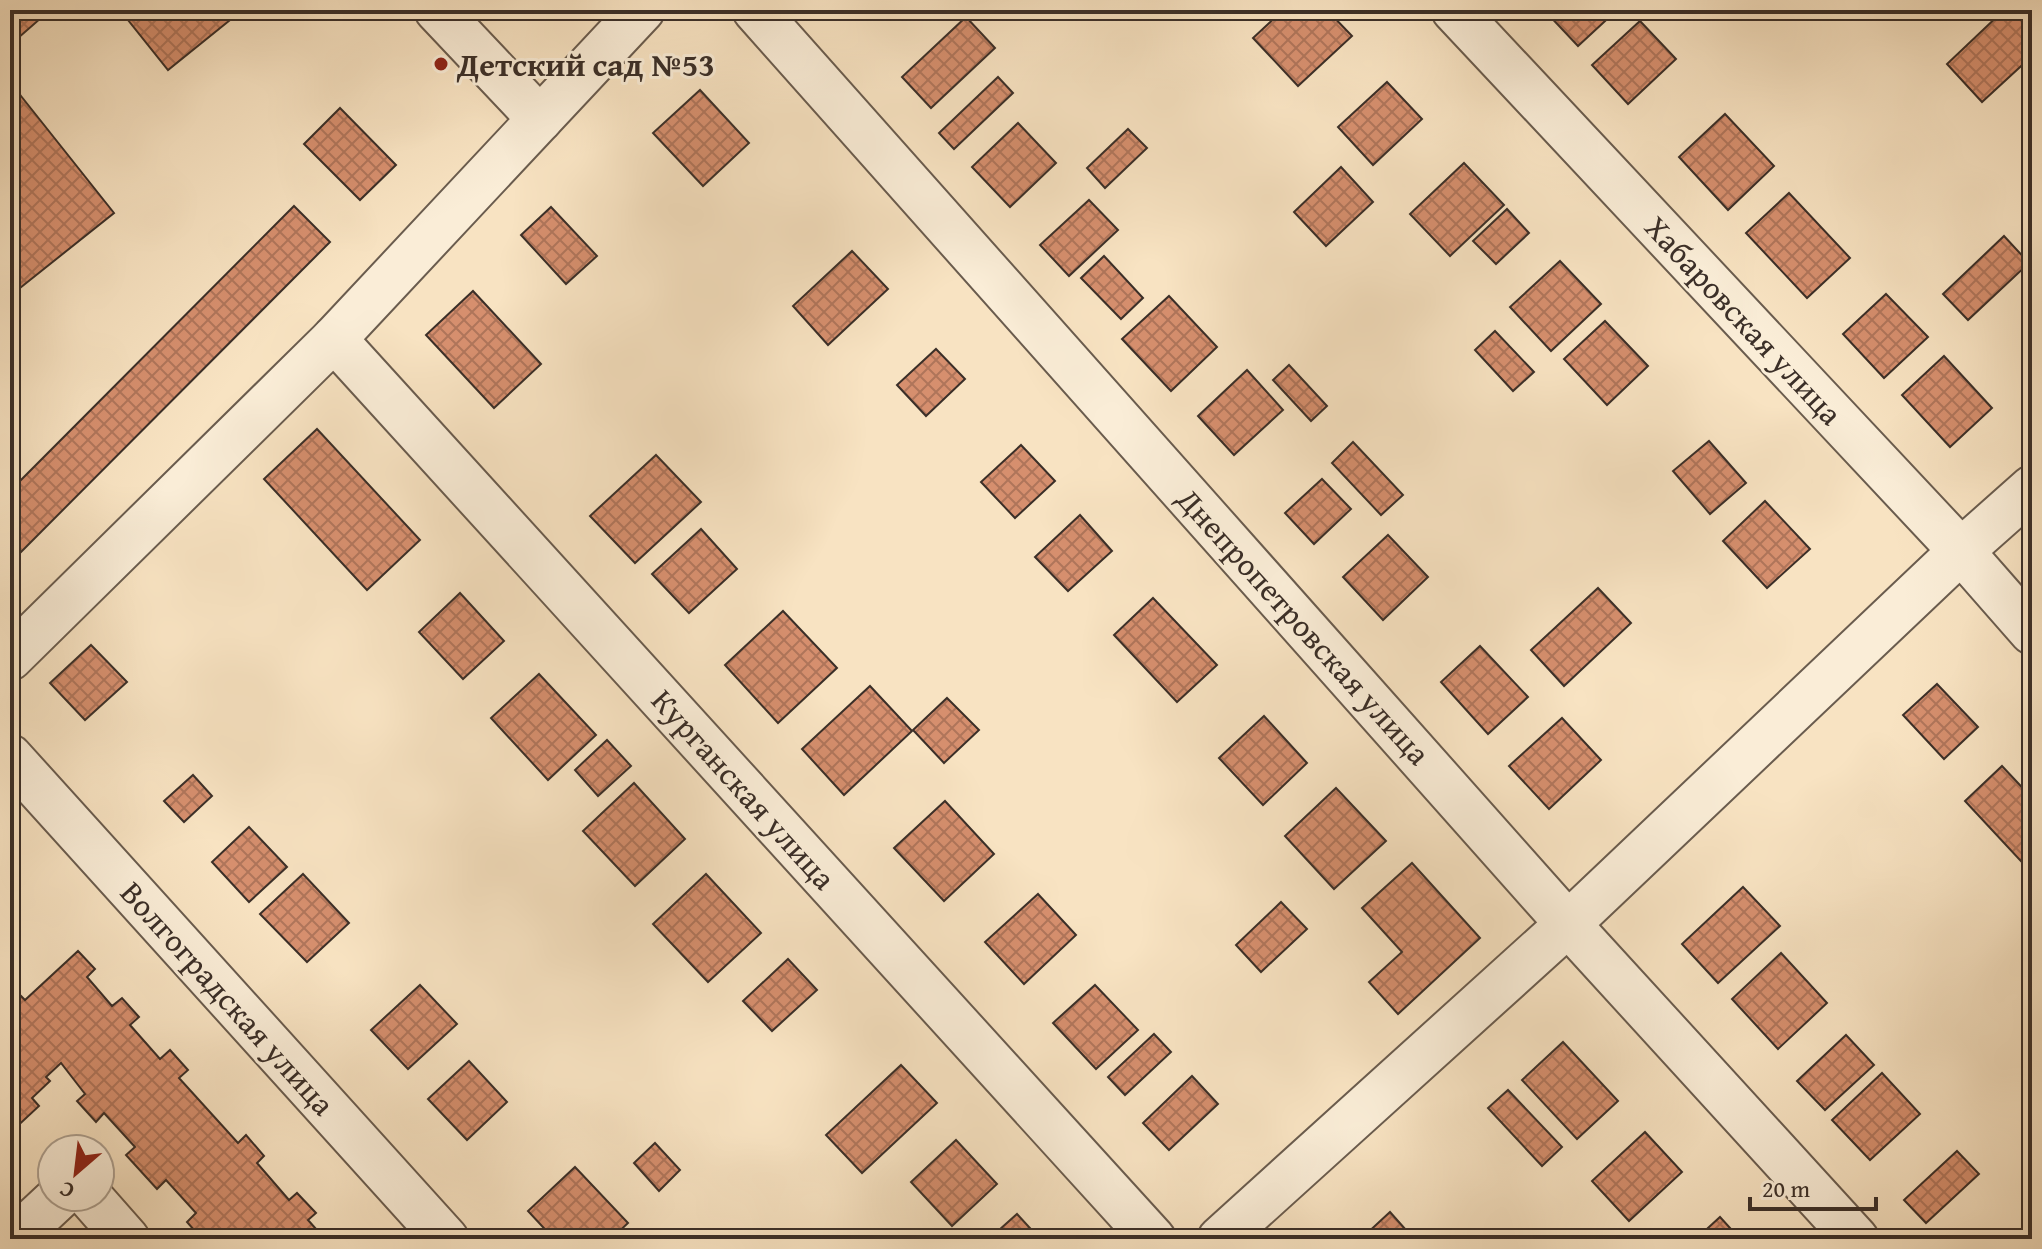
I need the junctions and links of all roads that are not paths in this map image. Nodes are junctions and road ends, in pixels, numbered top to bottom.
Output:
1 (437, 10) edge
2 (642, 10) edge
3 (755, 10) edge
4 (1454, 10) edge
5 (540, 119) junction
6 (334, 339) junction
7 (2032, 488) edge
8 (1961, 551) junction
9 (2032, 632) edge
10 (10, 658) edge
11 (10, 757) edge
12 (1568, 924) junction
13 (42, 1213) edge
14 (104, 1213) edge
15 (14, 1239) edge
16 (127, 1239) edge
17 (446, 1239) edge
18 (1153, 1239) edge
19 (1220, 1239) edge
20 (1856, 1239) edge

1 - 5 street
2 - 5 street
3 - 12 street, Днепропетровская улица
4 - 8 street, Хабаровская улица
5 - 6 street
6 - 10 street
6 - 18 street, Курганская улица
7 - 8 street
8 - 9 street, Хабаровская улица
8 - 12 street
11 - 17 street, Волгоградская улица
12 - 19 street
12 - 20 street, Днепропетровская улица
13 - 15 street
14 - 16 street

